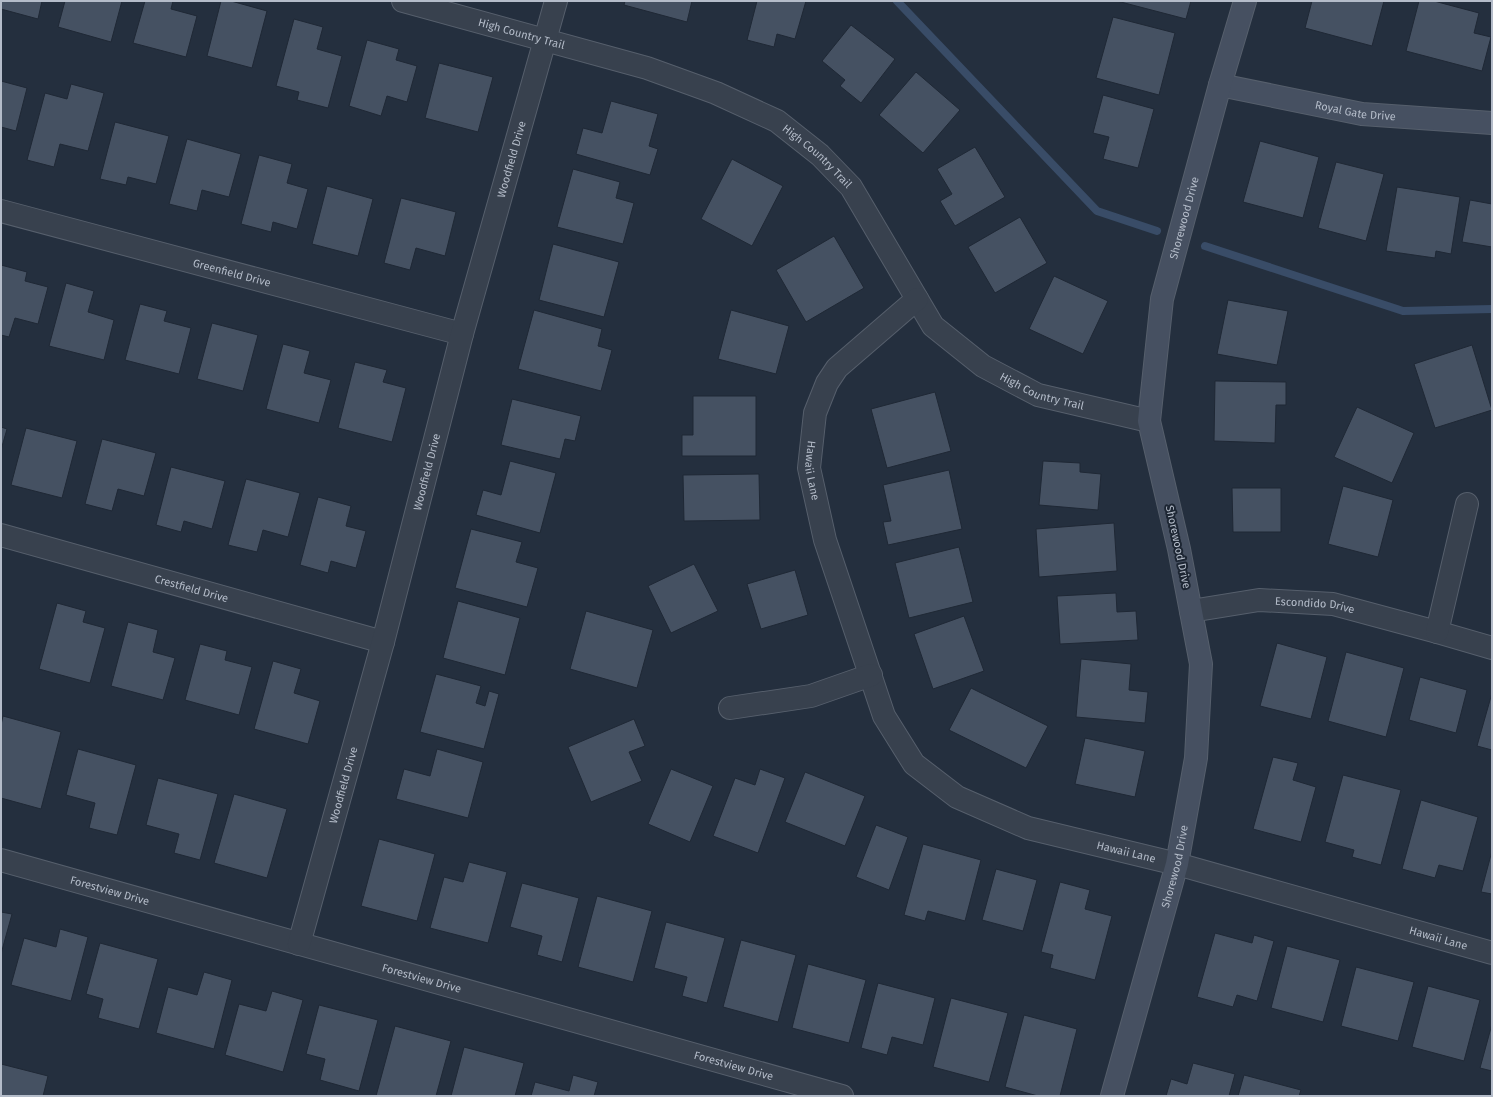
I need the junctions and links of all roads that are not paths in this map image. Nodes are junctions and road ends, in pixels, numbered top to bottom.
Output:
1 (403, 1) edge
2 (556, 1) edge
3 (1245, 1) edge
4 (544, 41) junction
5 (1220, 85) junction
6 (1492, 123) edge
7 (1, 211) edge
8 (917, 299) junction
9 (462, 334) junction
10 (1149, 421) junction
11 (1467, 504) dead end
12 (1, 535) edge
13 (1191, 611) junction
14 (1437, 632) junction
15 (383, 642) junction
16 (1492, 648) edge
17 (871, 675) junction
18 (730, 708) dead end
19 (1, 860) edge
20 (1177, 864) junction
21 (298, 944) junction
22 (1492, 953) edge
23 (842, 1096) edge
24 (1112, 1096) edge

1 - 4 street, High Country Trail
2 - 4 street, Woodfield Drive
3 - 5 street, Shorewood Drive
4 - 8 street, High Country Trail
4 - 9 street, Woodfield Drive
5 - 6 street, Royal Gate Drive
5 - 10 street, Shorewood Drive
7 - 9 street, Greenfield Drive
8 - 10 street, High Country Trail
8 - 17 street, Hawaii Lane
9 - 15 street, Woodfield Drive
10 - 13 street, Shorewood Drive
11 - 14 street
12 - 15 street, Crestfield Drive
13 - 14 street, Escondido Drive
13 - 20 street, Shorewood Drive
14 - 16 street, Escondido Drive
15 - 21 street, Woodfield Drive
17 - 18 street
17 - 20 street, Hawaii Lane
19 - 21 street, Forestview Drive
20 - 22 street, Hawaii Lane
20 - 24 street, Shorewood Drive
21 - 23 street, Forestview Drive

